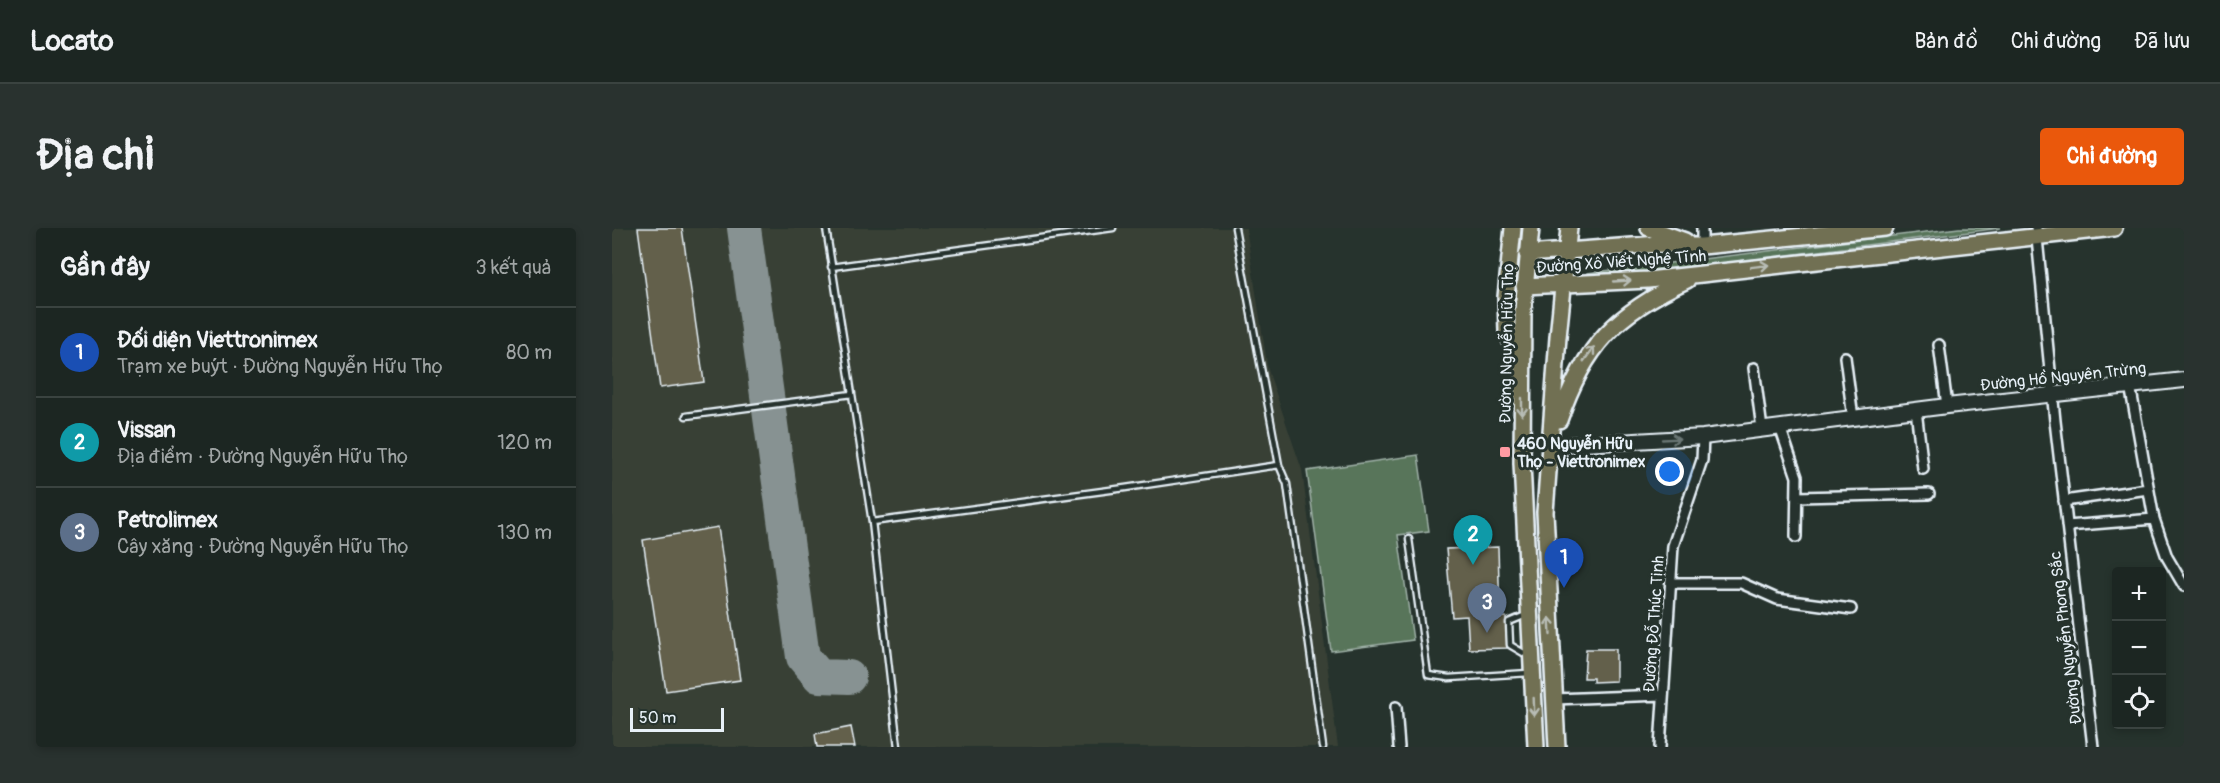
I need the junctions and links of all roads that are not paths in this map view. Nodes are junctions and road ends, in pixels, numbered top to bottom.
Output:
1 (826, 228) edge
2 (1113, 228) edge
3 (1235, 228) edge
4 (1513, 228) edge
5 (1531, 228) edge
6 (1569, 228) edge
7 (1649, 228) edge
8 (1702, 228) edge
9 (1885, 228) edge
10 (2114, 228) edge
11 (2037, 232) edge
12 (1702, 246) junction
13 (1567, 252) junction
14 (1527, 254) junction
15 (831, 267) junction
16 (1702, 273) junction
17 (1563, 284) junction
18 (1524, 286) junction
19 (1939, 345) dead end
20 (1845, 357) dead end
21 (1522, 367) junction
22 (1754, 368) dead end
23 (2184, 380) edge
24 (2130, 385) junction
25 (852, 394) junction
26 (2052, 394) junction
27 (1947, 406) junction
28 (1916, 410) junction
29 (686, 416) dead end
30 (1853, 418) junction
31 (1780, 427) junction
32 (1762, 429) junction
33 (1703, 437) junction
34 (1550, 446) junction
35 (1279, 465) junction
36 (1923, 469) dead end
37 (2148, 489) junction
38 (1929, 494) dead end
39 (1797, 497) junction
40 (2064, 501) junction
41 (2154, 519) junction
42 (872, 522) junction
43 (2067, 526) junction
44 (1796, 537) dead end
45 (1409, 539) dead end
46 (1671, 583) junction
47 (2184, 586) edge
48 (1851, 609) dead end
49 (1531, 613) junction
50 (1532, 657) junction
51 (1533, 673) junction
52 (1663, 695) junction
53 (1554, 699) junction
54 (1396, 707) dead end
55 (898, 747) edge
56 (1323, 747) edge
57 (1399, 747) edge
58 (1536, 747) edge
59 (1557, 747) edge
60 (1660, 747) edge
61 (2093, 747) edge

1 - 15 lane
2 - 15 lane
3 - 35 lane
4 - 21 main road
5 - 14 main road, Đường Nguyễn Hữu Thọ
6 - 13 main road
7 - 12 main road
8 - 12 street
9 - 12 main road, Đường Xô Viết Nghệ Tĩnh
10 - 11 main road, Đường Xô Viết Nghệ Tĩnh
16 -> 11 main road, Đường Xô Viết Nghệ Tĩnh
11 - 26 street, Đường Nguyễn Phong Sắc
12 - 13 main road, Đường Xô Viết Nghệ Tĩnh
13 - 14 main road, Đường Xô Viết Nghệ Tĩnh
13 - 17 main road
14 - 18 main road, Đường Nguyễn Hữu Thọ
15 - 25 lane
17 -> 16 main road, Đường Xô Viết Nghệ Tĩnh
34 -> 16 main road
17 - 18 main road, Đường Xô Viết Nghệ Tĩnh
17 - 34 main road
18 - 21 main road, Đường Nguyễn Hữu Thọ
19 - 27 street
20 - 30 street
21 -> 49 main road, Đường Nguyễn Hữu Thọ
22 - 32 street
23 - 24 street, Đường Hồ Nguyên Trừng
24 - 26 street, Đường Hồ Nguyên Trừng
24 - 37 street
25 - 29 lane
25 - 42 lane
26 - 27 street, Đường Hồ Nguyên Trừng
26 - 40 street, Đường Nguyễn Phong Sắc
27 - 28 street, Đường Hồ Nguyên Trừng
28 - 30 street, Đường Hồ Nguyên Trừng
28 - 36 street
30 - 31 street, Đường Hồ Nguyên Trừng
31 - 32 street, Đường Hồ Nguyên Trừng
31 - 39 street
32 - 33 street, Đường Hồ Nguyên Trừng
34 -> 33 street, Đường Hồ Nguyên Trừng
33 - 46 street, Đường Đỗ Thúc Tịnh
53 -> 34 main road
35 - 42 lane
35 - 56 lane
37 - 40 street
37 - 41 street
38 - 39 street
39 - 44 street
40 - 43 street, Đường Nguyễn Phong Sắc
41 - 43 street, Đường Nguyễn Phong Sắc
41 - 47 street
42 - 55 lane
43 - 61 street, Đường Nguyễn Phong Sắc
45 - 51 lane
46 - 48 street
46 - 52 street, Đường Đỗ Thúc Tịnh
49 - 50 main road, Đường Nguyễn Hữu Thọ
49 - 50 lane
50 - 51 main road, Đường Nguyễn Hữu Thọ
51 -> 58 main road, Đường Nguyễn Hữu Thọ
52 - 53 street
52 - 60 street, Đường Đỗ Thúc Tịnh
53 - 59 main road
54 - 57 street

